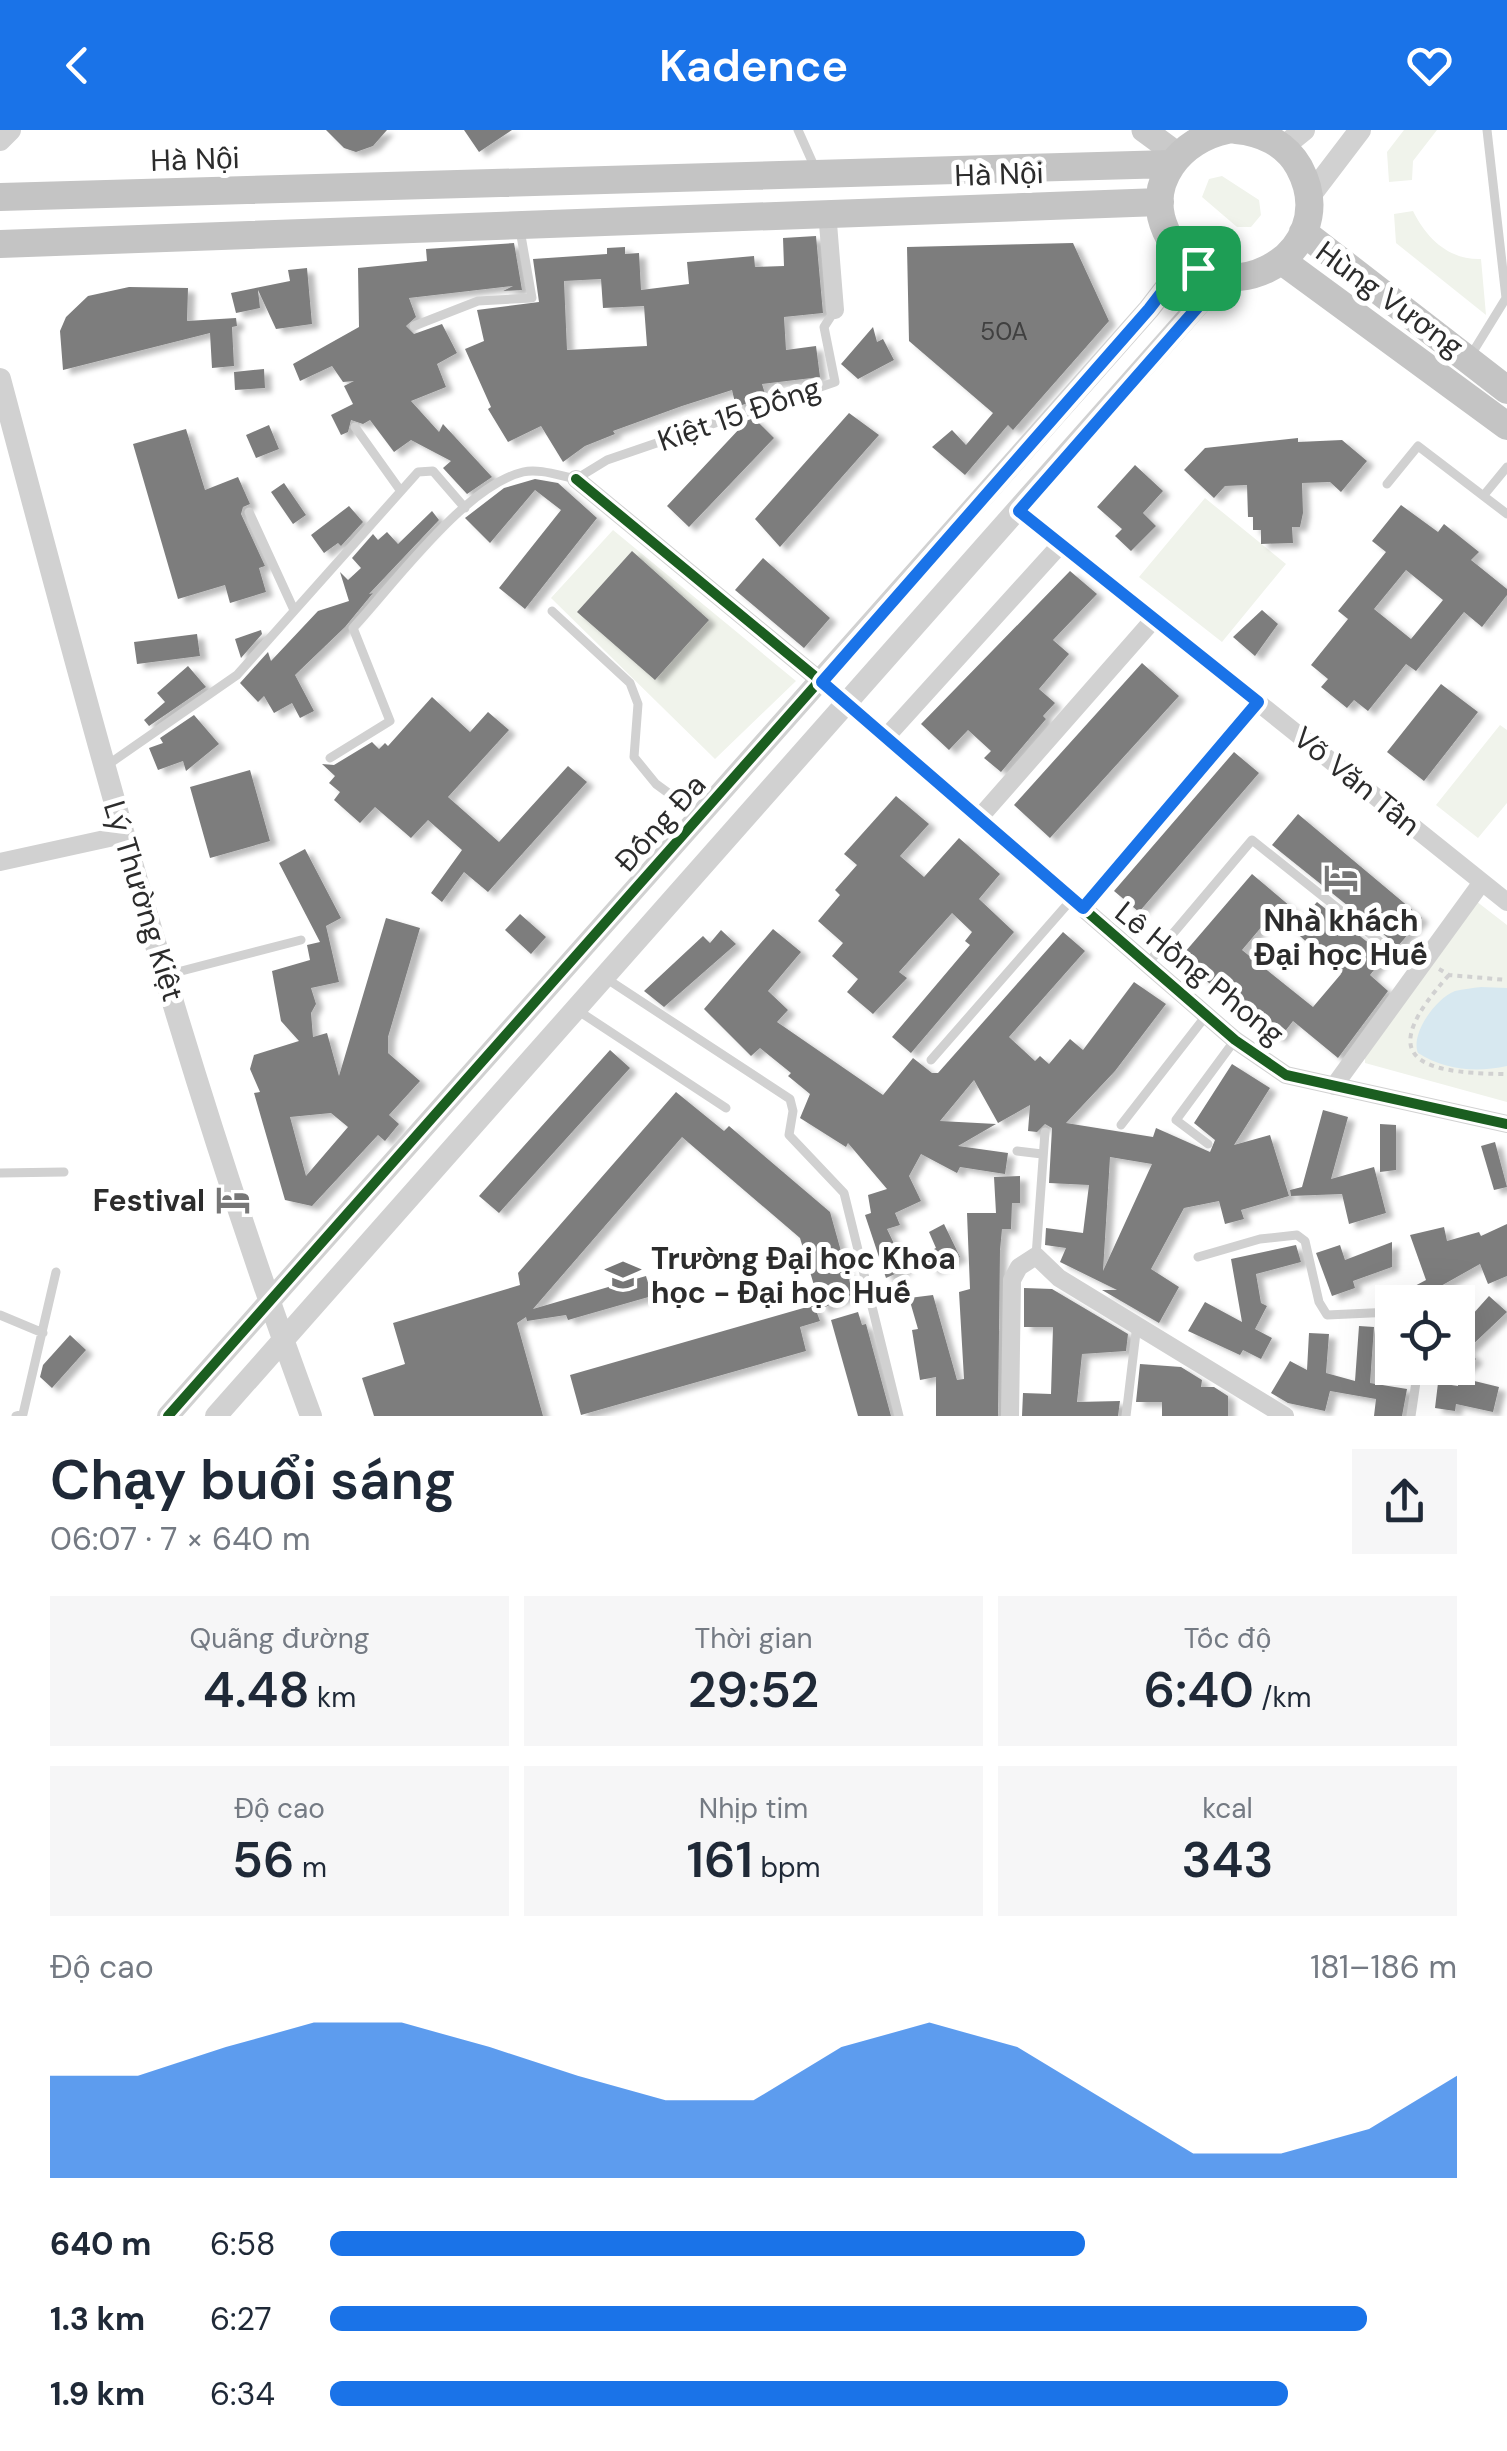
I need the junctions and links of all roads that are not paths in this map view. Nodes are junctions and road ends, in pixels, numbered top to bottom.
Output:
1 (10, 130) edge
2 (798, 130) edge
3 (1227, 130) edge
4 (1236, 130) edge
5 (1360, 130) edge
6 (1487, 130) edge
7 (1147, 131) edge
8 (1294, 139) edge
9 (0, 140) edge
10 (1175, 160) junction
11 (817, 172) junction
12 (0, 197) edge
13 (1309, 197) junction
14 (1160, 202) junction
15 (827, 211) junction
16 (519, 223) junction
17 (1304, 232) junction
18 (0, 244) edge
19 (1282, 260) junction
20 (1186, 261) junction
21 (1224, 277) junction
22 (835, 310) joint
23 (414, 326) dead end
24 (1468, 360) junction
25 (0, 379) edge
26 (1507, 390) edge
27 (1507, 426) edge
28 (355, 427) dead end
29 (1507, 467) edge
30 (576, 479) junction
31 (1387, 484) dead end
32 (400, 490) junction
33 (1484, 495) junction
34 (465, 508) junction
35 (1019, 511) junction
36 (249, 512) dead end
37 (1507, 514) edge
38 (1061, 544) junction
39 (294, 610) junction
40 (552, 611) dead end
41 (1154, 619) junction
42 (822, 682) junction
43 (1258, 702) junction
44 (848, 705) junction
45 (886, 737) junction
46 (330, 758) dead end
47 (103, 768) junction
48 (700, 816) junction
49 (980, 818) junction
50 (123, 836) junction
51 (0, 862) edge
52 (1482, 882) junction
53 (1507, 902) edge
54 (1078, 903) junction
55 (301, 940) dead end
56 (1394, 953) dead end
57 (1146, 965) junction
58 (166, 975) junction
59 (605, 978) junction
60 (577, 1010) junction
61 (1205, 1017) junction
62 (1235, 1040) junction
63 (931, 1060) dead end
64 (1334, 1086) junction
65 (726, 1108) dead end
66 (1120, 1124) dead end
67 (1507, 1124) edge
68 (1046, 1132) dead end
69 (1208, 1144) dead end
70 (1017, 1151) dead end
71 (1042, 1154) junction
72 (64, 1172) dead end
73 (0, 1174) edge
74 (1036, 1256) junction
75 (1198, 1257) dead end
76 (56, 1272) dead end
77 (269, 1302) junction
78 (1375, 1313) edge
79 (0, 1315) edge
80 (1138, 1322) junction
81 (42, 1333) junction
82 (284, 1342) junction
83 (1416, 1385) edge
84 (21, 1415) edge
85 (168, 1416) edge
86 (216, 1416) edge
87 (311, 1416) edge
88 (899, 1416) edge
89 (1010, 1416) edge
90 (1126, 1416) edge
91 (1285, 1416) edge
92 (1412, 1416) edge

1 - 9 street
2 - 11 lane
3 - 10 main road
4 - 8 main road
5 - 13 street
6 - 24 lane
7 - 10 main road
8 - 13 main road
10 - 11 main road, Hà Nội
10 - 14 main road
11 - 12 main road, Hà Nội
13 - 17 main road
14 - 15 main road, Hà Nội
14 - 20 main road
15 - 16 main road, Hà Nội
15 - 22 street
16 - 18 main road, Hà Nội
16 - 23 lane
17 - 19 main road
17 - 24 main road, Hùng Vương
19 - 21 main road
19 - 27 main road, Hùng Vương
20 - 21 main road
20 - 42 street, Đống Đa
21 - 35 street, Đống Đa
22 - 30 lane, Kiệt 15 Đống
24 - 26 main road, Hùng Vương
25 - 47 street, Lý Thường Kiệt
28 - 32 lane
29 - 33 lane
30 - 34 lane
30 - 42 street, Lê Hồng Phong
31 - 33 lane
32 - 34 lane
32 - 39 lane
33 - 37 lane
34 - 46 lane
35 - 38 street, Võ Văn Tần
35 - 44 street, Đống Đa
36 - 39 lane
38 - 41 street, Võ Văn Tần
38 - 45 street
39 - 47 lane
40 - 48 lane
41 - 43 street, Võ Văn Tần
41 - 49 street
42 - 44 street, Lê Hồng Phong
42 - 48 street, Đống Đa
43 - 52 street, Võ Văn Tần
43 - 54 street
44 - 45 street, Lê Hồng Phong
44 - 59 street, Đống Đa
45 - 49 street, Lê Hồng Phong
47 - 50 street, Lý Thường Kiệt
48 - 77 street, Đống Đa
49 - 54 street, Lê Hồng Phong
50 - 51 street
50 - 58 street, Lý Thường Kiệt
52 - 53 street, Võ Văn Tần
52 - 64 street
54 - 57 street, Lê Hồng Phong
54 - 63 lane
55 - 58 lane
56 - 57 lane
57 - 61 street, Lê Hồng Phong
58 - 77 street, Lý Thường Kiệt
59 - 60 street, Đống Đa
59 - 88 lane
60 - 65 lane
60 - 82 street, Đống Đa
61 - 62 street, Lê Hồng Phong
61 - 66 lane
62 - 64 street, Lê Hồng Phong
62 - 69 lane
64 - 67 street, Lê Hồng Phong
68 - 71 lane
70 - 71 lane
71 - 74 lane
72 - 73 lane
74 - 80 street
74 - 89 street
75 - 78 lane
76 - 81 lane
77 - 82 street, Lý Thường Kiệt
77 - 85 street, Đống Đa
79 - 81 lane
80 - 90 lane
80 - 91 street
81 - 84 lane
82 - 86 street, Đống Đa
82 - 87 street, Lý Thường Kiệt
83 - 92 lane

